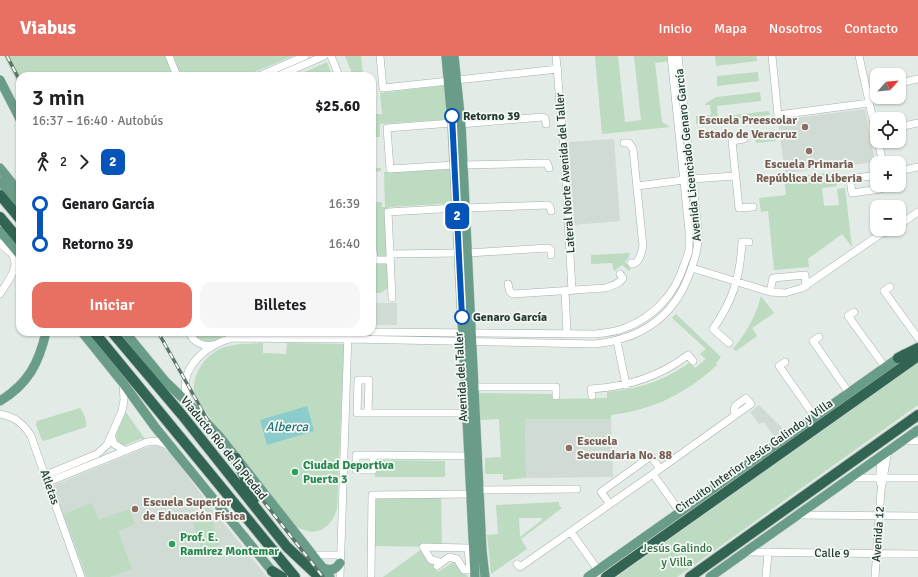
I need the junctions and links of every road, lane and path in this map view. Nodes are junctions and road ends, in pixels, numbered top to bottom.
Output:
1 (169, 56) edge
2 (305, 56) edge
3 (324, 56) edge
4 (331, 56) edge
5 (380, 56) edge
6 (446, 56) edge
7 (454, 56) edge
8 (556, 56) edge
9 (671, 56) edge
10 (678, 56) edge
11 (772, 56) edge
12 (859, 56) edge
13 (558, 69) junction
14 (175, 72) edge
15 (268, 72) edge
16 (287, 72) edge
17 (337, 72) edge
18 (918, 79) edge
19 (0, 80) edge
20 (453, 80) junction
21 (906, 82) edge
22 (870, 103) joint
23 (16, 112) edge
24 (457, 123) junction
25 (918, 123) edge
26 (546, 124) dead end
27 (906, 126) edge
28 (744, 139) dead end
29 (624, 143) dead end
30 (688, 146) junction
31 (680, 147) junction
32 (459, 165) junction
33 (918, 167) edge
34 (0, 168) edge
35 (548, 168) dead end
36 (906, 170) edge
37 (735, 176) junction
38 (870, 176) edge
39 (692, 179) junction
40 (684, 180) junction
41 (0, 181) edge
42 (637, 186) junction
43 (16, 188) edge
44 (870, 191) edge
45 (0, 194) edge
46 (16, 201) edge
47 (753, 207) dead end
48 (461, 208) junction
49 (551, 211) dead end
50 (918, 212) edge
51 (16, 214) edge
52 (0, 217) edge
53 (906, 220) edge
54 (698, 230) junction
55 (0, 231) edge
56 (689, 231) junction
57 (16, 236) edge
58 (878, 236) edge
59 (749, 242) dead end
60 (0, 243) edge
61 (16, 250) edge
62 (463, 253) junction
63 (551, 255) dead end
64 (390, 257) junction
65 (376, 260) edge
66 (631, 263) dead end
67 (692, 268) junction
68 (620, 274) dead end
69 (736, 282) junction
70 (508, 284) dead end
71 (806, 286) junction
72 (890, 287) dead end
73 (568, 291) junction
74 (770, 292) junction
75 (0, 294) edge
76 (392, 298) dead end
77 (660, 306) junction
78 (667, 312) junction
79 (854, 312) dead end
80 (376, 332) edge
81 (567, 334) junction
82 (595, 334) junction
83 (45, 336) edge
84 (85, 336) edge
85 (97, 336) edge
86 (115, 336) edge
87 (128, 336) edge
88 (191, 336) edge
89 (313, 336) edge
90 (348, 336) edge
91 (376, 336) edge
92 (819, 337) dead end
93 (467, 338) junction
94 (918, 338) edge
95 (617, 341) junction
96 (729, 343) dead end
97 (595, 344) junction
98 (918, 344) edge
99 (215, 345) junction
100 (918, 348) edge
101 (918, 356) edge
102 (898, 358) junction
103 (693, 361) dead end
104 (785, 362) dead end
105 (886, 367) junction
106 (123, 383) junction
107 (626, 385) junction
108 (473, 387) junction
109 (849, 393) junction
110 (556, 396) dead end
111 (592, 396) dead end
112 (0, 401) edge
113 (192, 407) junction
114 (368, 413) dead end
115 (466, 413) junction
116 (0, 414) edge
117 (736, 414) dead end
118 (918, 415) edge
119 (814, 417) junction
120 (918, 430) edge
121 (472, 433) junction
122 (111, 434) junction
123 (902, 441) junction
124 (918, 441) edge
125 (171, 447) junction
126 (124, 450) junction
127 (885, 453) junction
128 (373, 455) dead end
129 (469, 456) junction
130 (236, 458) junction
131 (660, 469) junction
132 (653, 474) junction
133 (882, 477) junction
134 (47, 478) junction
135 (850, 478) junction
136 (918, 478) edge
137 (577, 489) dead end
138 (474, 491) junction
139 (610, 504) junction
140 (258, 510) junction
141 (680, 512) junction
142 (797, 515) junction
143 (879, 516) junction
144 (918, 516) edge
145 (571, 532) junction
146 (287, 547) junction
147 (468, 548) joint
148 (745, 552) junction
149 (768, 552) junction
150 (876, 553) junction
151 (918, 554) edge
152 (312, 555) junction
153 (340, 559) junction
154 (517, 564) dead end
155 (598, 570) junction
156 (321, 572) edge
157 (274, 574) edge
158 (371, 575) dead end
159 (81, 577) edge
160 (282, 577) edge
161 (295, 577) edge
162 (312, 577) edge
163 (330, 577) edge
164 (340, 577) edge
165 (475, 577) edge
166 (485, 577) edge
167 (588, 577) edge
168 (606, 577) edge
169 (690, 577) edge
170 (710, 577) edge
171 (766, 577) edge
172 (875, 577) edge

1 - 14 street
2 - 15 street
3 - 16 street
4 - 17 street
5 - 20 street
6 - 20 main road, Avenida del Taller
7 - 20 main road, Avenida del Taller
8 - 13 street, Lateral Norte Avenida del Taller
9 - 31 street, Avenida Licenciado Genaro García
10 - 30 street, Avenida Licenciado Genaro García
11 - 22 street
12 - 22 street
13 - 20 street
13 - 73 street, Lateral Norte Avenida del Taller
18 - 21 street
19 - 23 main road
20 - 24 main road, Avenida del Taller
24 - 26 street
24 - 32 main road, Avenida del Taller
24 - 32 street
25 - 27 street
28 - 37 street
29 - 42 street
30 - 31 street
30 - 39 street, Avenida Licenciado Genaro García
31 - 40 street, Avenida Licenciado Genaro García
32 - 35 street
32 - 48 main road, Avenida del Taller
33 - 36 street
34 - 43 main road
37 - 39 street
37 - 47 street
38 - 44 street
39 - 54 street, Avenida Licenciado Genaro García
40 - 42 street
40 - 56 street, Avenida Licenciado Genaro García
41 - 46 main road
42 - 66 street
45 - 51 highway
48 - 49 street
48 - 62 main road, Avenida del Taller
48 - 64 street
50 - 53 street
52 - 57 highway
54 - 56 street
54 - 67 street, Avenida Licenciado Genaro García
55 - 61 main road
56 - 77 street, Avenida Licenciado Genaro García
58 - 71 street
59 - 69 street
60 - 75 street
62 - 63 street
62 - 64 street
62 - 93 main road, Avenida del Taller
64 - 65 street
64 - 76 street
67 - 69 street
67 - 78 street, Avenida Licenciado Genaro García
68 - 73 street
69 - 74 street
69 - 96 street
70 - 73 street
71 - 74 street
71 - 74 street
72 - 94 street
73 - 81 street, Lateral Norte Avenida del Taller
77 - 78 street
77 - 82 street, Avenida Licenciado Genaro García
78 - 95 street, Avenida Licenciado Genaro García
79 - 105 street
80 - 93 street, Avenida Licenciado Genaro García
81 - 82 street, Avenida Licenciado Genaro García
81 - 93 street, Avenida Licenciado Genaro García
82 - 97 street
83 - 112 main road
84 - 106 main road
85 - 161 highway
86 - 140 highway, Viaducto Río de la Piedad
87 - 113 main road, Viaducto Río de la Piedad
88 - 99 street
89 - 99 street, Avenida Licenciado Genaro García
90 - 153 street
91 - 93 street, Avenida Licenciado Genaro García
92 - 109 street
93 - 97 street, Avenida Licenciado Genaro García
93 - 108 main road, Avenida del Taller
93 - 115 main road, Avenida del Taller
95 - 97 street, Avenida Licenciado Genaro García
95 - 107 street
98 - 102 main road
99 - 113 street, Avenida Licenciado Genaro García
100 - 102 highway
101 - 168 highway, Circuito Interior Jesús Galindo y Villa
102 - 105 main road
103 - 107 street
104 - 119 street
105 - 109 main road
106 - 122 street
106 - 125 main road
107 - 111 street
108 - 110 street
108 - 121 main road, Avenida del Taller
109 - 119 main road
113 - 130 main road, Viaducto Río de la Piedad
114 - 115 street
115 - 121 main road, Avenida del Taller
116 - 134 street, Atletas
117 - 131 street
118 - 169 highway
119 - 141 main road
120 - 123 main road
121 - 129 main road, Avenida del Taller
121 - 138 main road, Avenida del Taller
122 - 126 street
122 - 134 street
123 - 124 street
123 - 127 main road
125 - 126 street
125 - 157 main road
126 - 134 street
127 - 133 street, Avenida 12
127 - 135 main road
128 - 129 street
129 - 138 main road, Avenida del Taller
130 - 140 highway
130 - 152 main road, Viaducto Río de la Piedad
131 - 132 street
131 - 139 street
132 - 139 street
132 - 141 street
133 - 135 street
133 - 136 street
133 - 143 street, Avenida 12
134 - 159 street, Atletas
135 - 142 main road
137 - 138 street
138 - 158 street
138 - 165 main road, Avenida del Taller
138 - 166 main road, Avenida del Taller
139 - 145 street
140 - 146 highway, Viaducto Río de la Piedad
141 - 155 main road
142 - 143 street
142 - 148 main road
143 - 144 street
143 - 150 street, Avenida 12
145 - 154 street
145 - 155 street
146 - 156 highway, Viaducto Río de la Piedad
146 - 162 highway
147 - 147 street
148 - 149 street, Calle 9
148 - 170 main road
149 - 150 street, Calle 9
149 - 171 street
150 - 151 street, Calle 9
150 - 172 street, Avenida 12
152 - 153 street
152 - 156 main road, Viaducto Río de la Piedad
153 - 156 main road
153 - 164 street
155 - 167 main road
156 - 163 main road, Viaducto Río de la Piedad
157 - 160 highway

